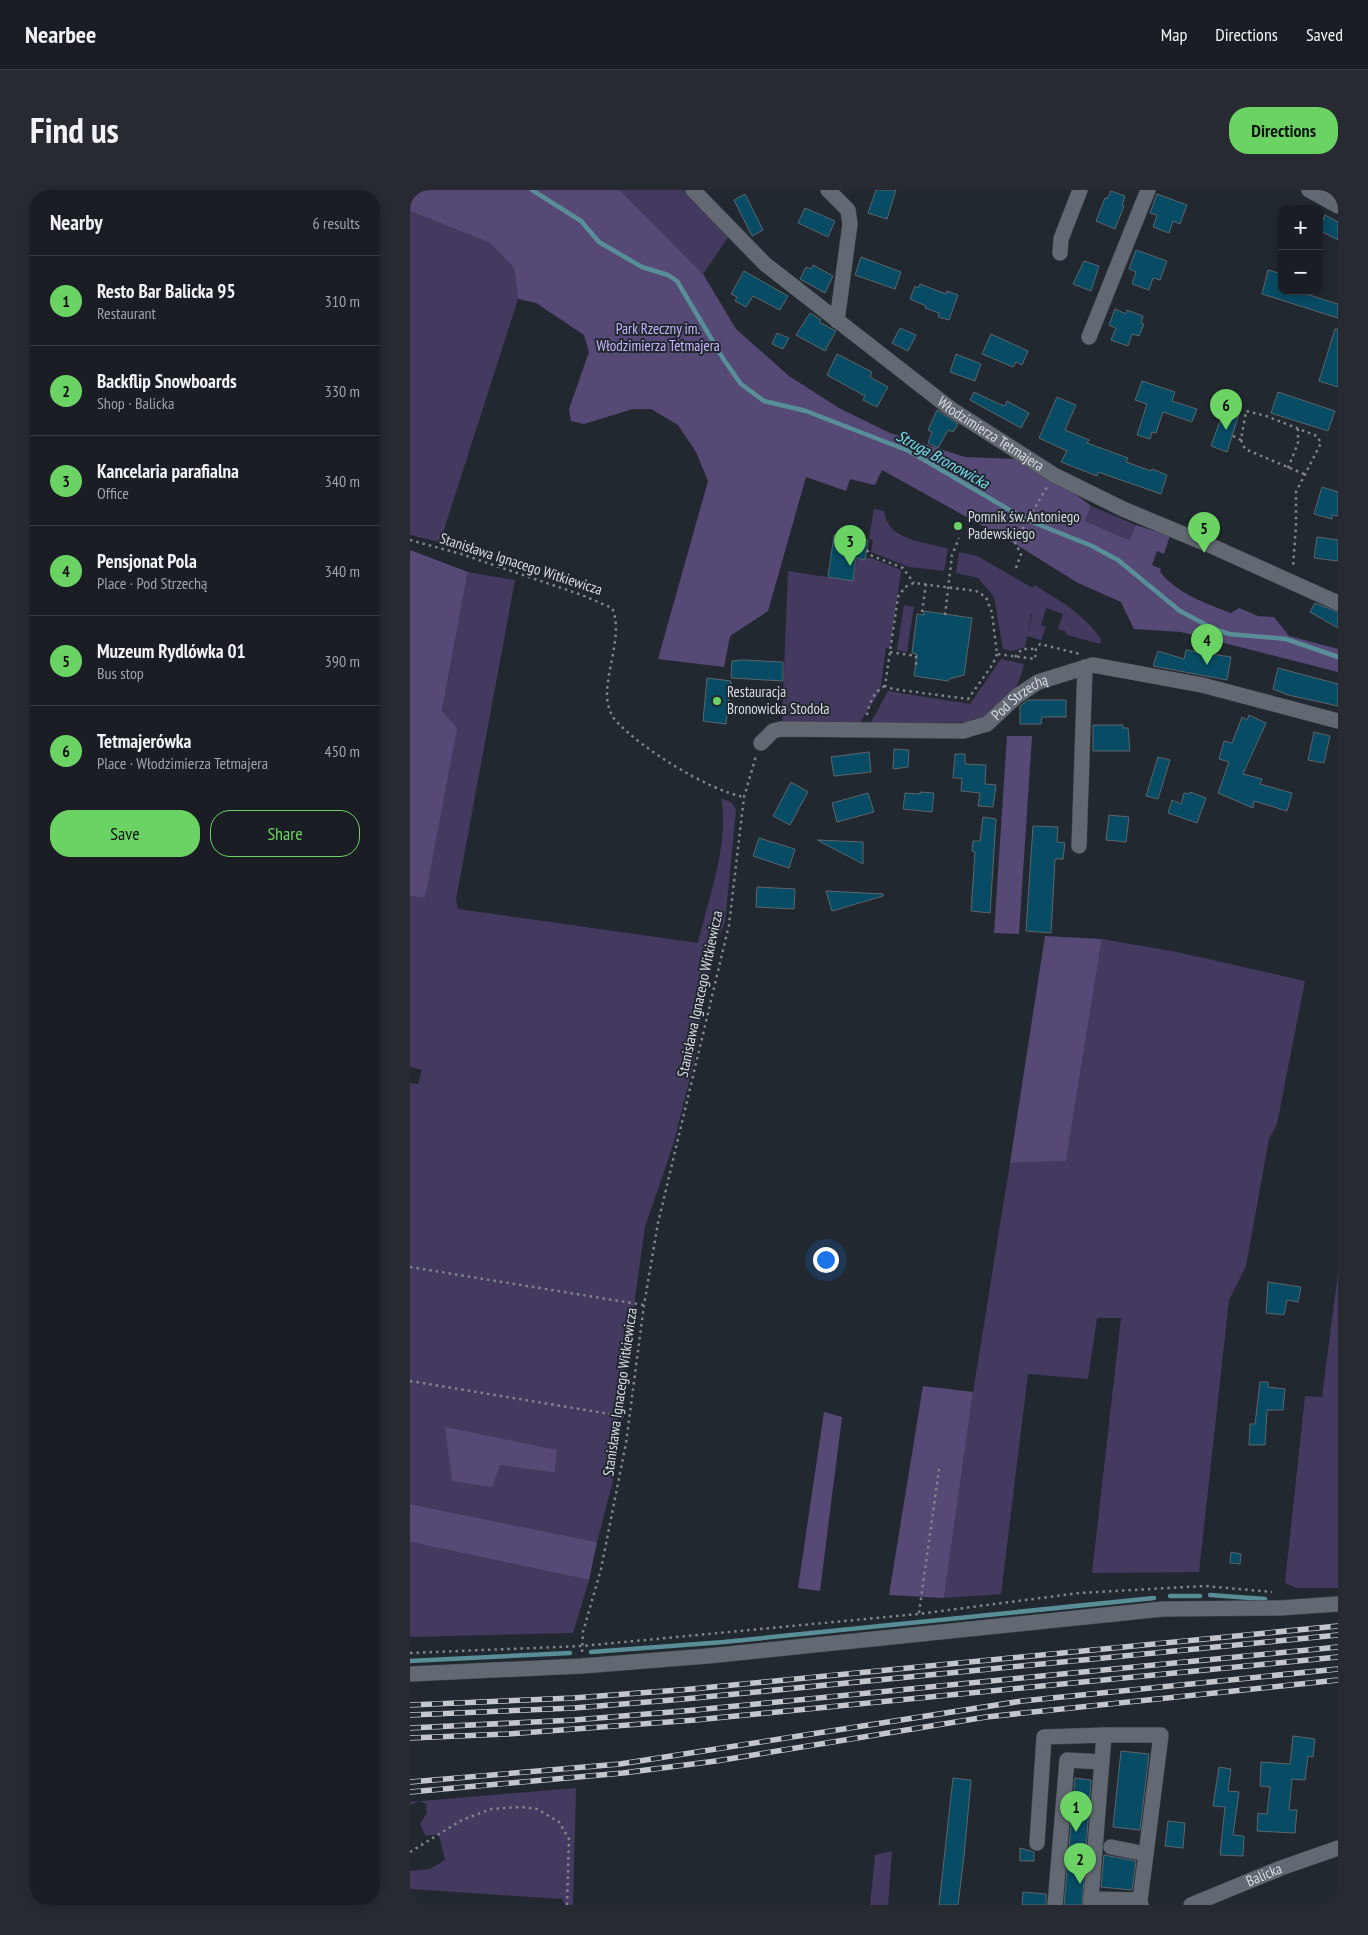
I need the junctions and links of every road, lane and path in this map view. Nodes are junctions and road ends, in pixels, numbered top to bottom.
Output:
1 (693, 190) edge
2 (828, 190) edge
3 (1080, 190) edge
4 (1148, 190) edge
5 (1309, 190) edge
6 (1338, 206) edge
7 (1060, 253) dead end
8 (837, 321) junction
9 (1089, 337) dead end
10 (1298, 429) junction
11 (1233, 436) dead end
12 (1241, 440) junction
13 (1288, 469) junction
14 (1304, 474) junction
15 (1047, 486) dead end
16 (959, 538) dead end
17 (410, 540) edge
18 (867, 550) dead end
19 (1016, 568) dead end
20 (1292, 575) dead end
21 (914, 583) junction
22 (926, 584) junction
23 (948, 587) junction
24 (1338, 604) edge
25 (922, 612) dead end
26 (945, 615) dead end
27 (1036, 649) junction
28 (890, 652) junction
29 (996, 654) junction
30 (1015, 657) junction
31 (1085, 661) junction
32 (916, 665) dead end
33 (885, 686) junction
34 (1338, 721) edge
35 (865, 729) junction
36 (761, 743) joint
37 (744, 797) junction
38 (1079, 846) dead end
39 (410, 1267) edge
40 (644, 1305) junction
41 (410, 1382) edge
42 (629, 1418) junction
43 (939, 1469) dead end
44 (1280, 1593) dead end
45 (1338, 1604) edge
46 (918, 1614) junction
47 (582, 1646) junction
48 (410, 1653) edge
49 (582, 1666) junction
50 (410, 1674) edge
51 (1104, 1735) junction
52 (1102, 1762) junction
53 (1037, 1842) dead end
54 (1111, 1847) dead end
55 (1338, 1848) edge
56 (410, 1852) edge
57 (1146, 1854) junction
58 (1091, 1902) edge
59 (1141, 1902) edge
60 (567, 1905) edge
61 (1055, 1905) edge
62 (1191, 1905) edge

1 - 8 street, Włodzimierza Tetmajera
2 - 8 street
3 - 7 street
4 - 9 street
5 - 6 street
8 - 24 street, Włodzimierza Tetmajera
10 - 12 path
10 - 13 path
10 - 14 path
11 - 12 path
12 - 13 path
13 - 14 path
14 - 20 path
15 - 19 path
16 - 23 path
17 - 37 path, Stanisława Ignacego Witkiewicza
18 - 21 path
21 - 22 path
21 - 28 path
22 - 23 path
22 - 25 path
23 - 26 path
23 - 29 path
27 - 30 path
27 - 30 path
27 - 31 path
28 - 32 path
28 - 33 path
29 - 30 path
29 - 33 path
31 - 34 street, Pod Strzechą
31 - 35 street, Pod Strzechą
31 - 38 street
33 - 35 path
35 - 36 street, Pod Strzechą
36 - 37 path
37 - 40 path, Stanisława Ignacego Witkiewicza
39 - 40 path
40 - 42 path, Stanisława Ignacego Witkiewicza
41 - 42 path
42 - 47 path, Stanisława Ignacego Witkiewicza
43 - 46 path
44 - 46 path
45 - 49 street
46 - 47 path
47 - 48 path
47 - 49 path, Stanisława Ignacego Witkiewicza
49 - 50 street
51 - 52 street
51 - 53 street
51 - 57 street
52 - 58 street
52 - 61 street
54 - 57 street
55 - 62 street, Balicka
56 - 60 path
57 - 59 street
58 - 59 street

